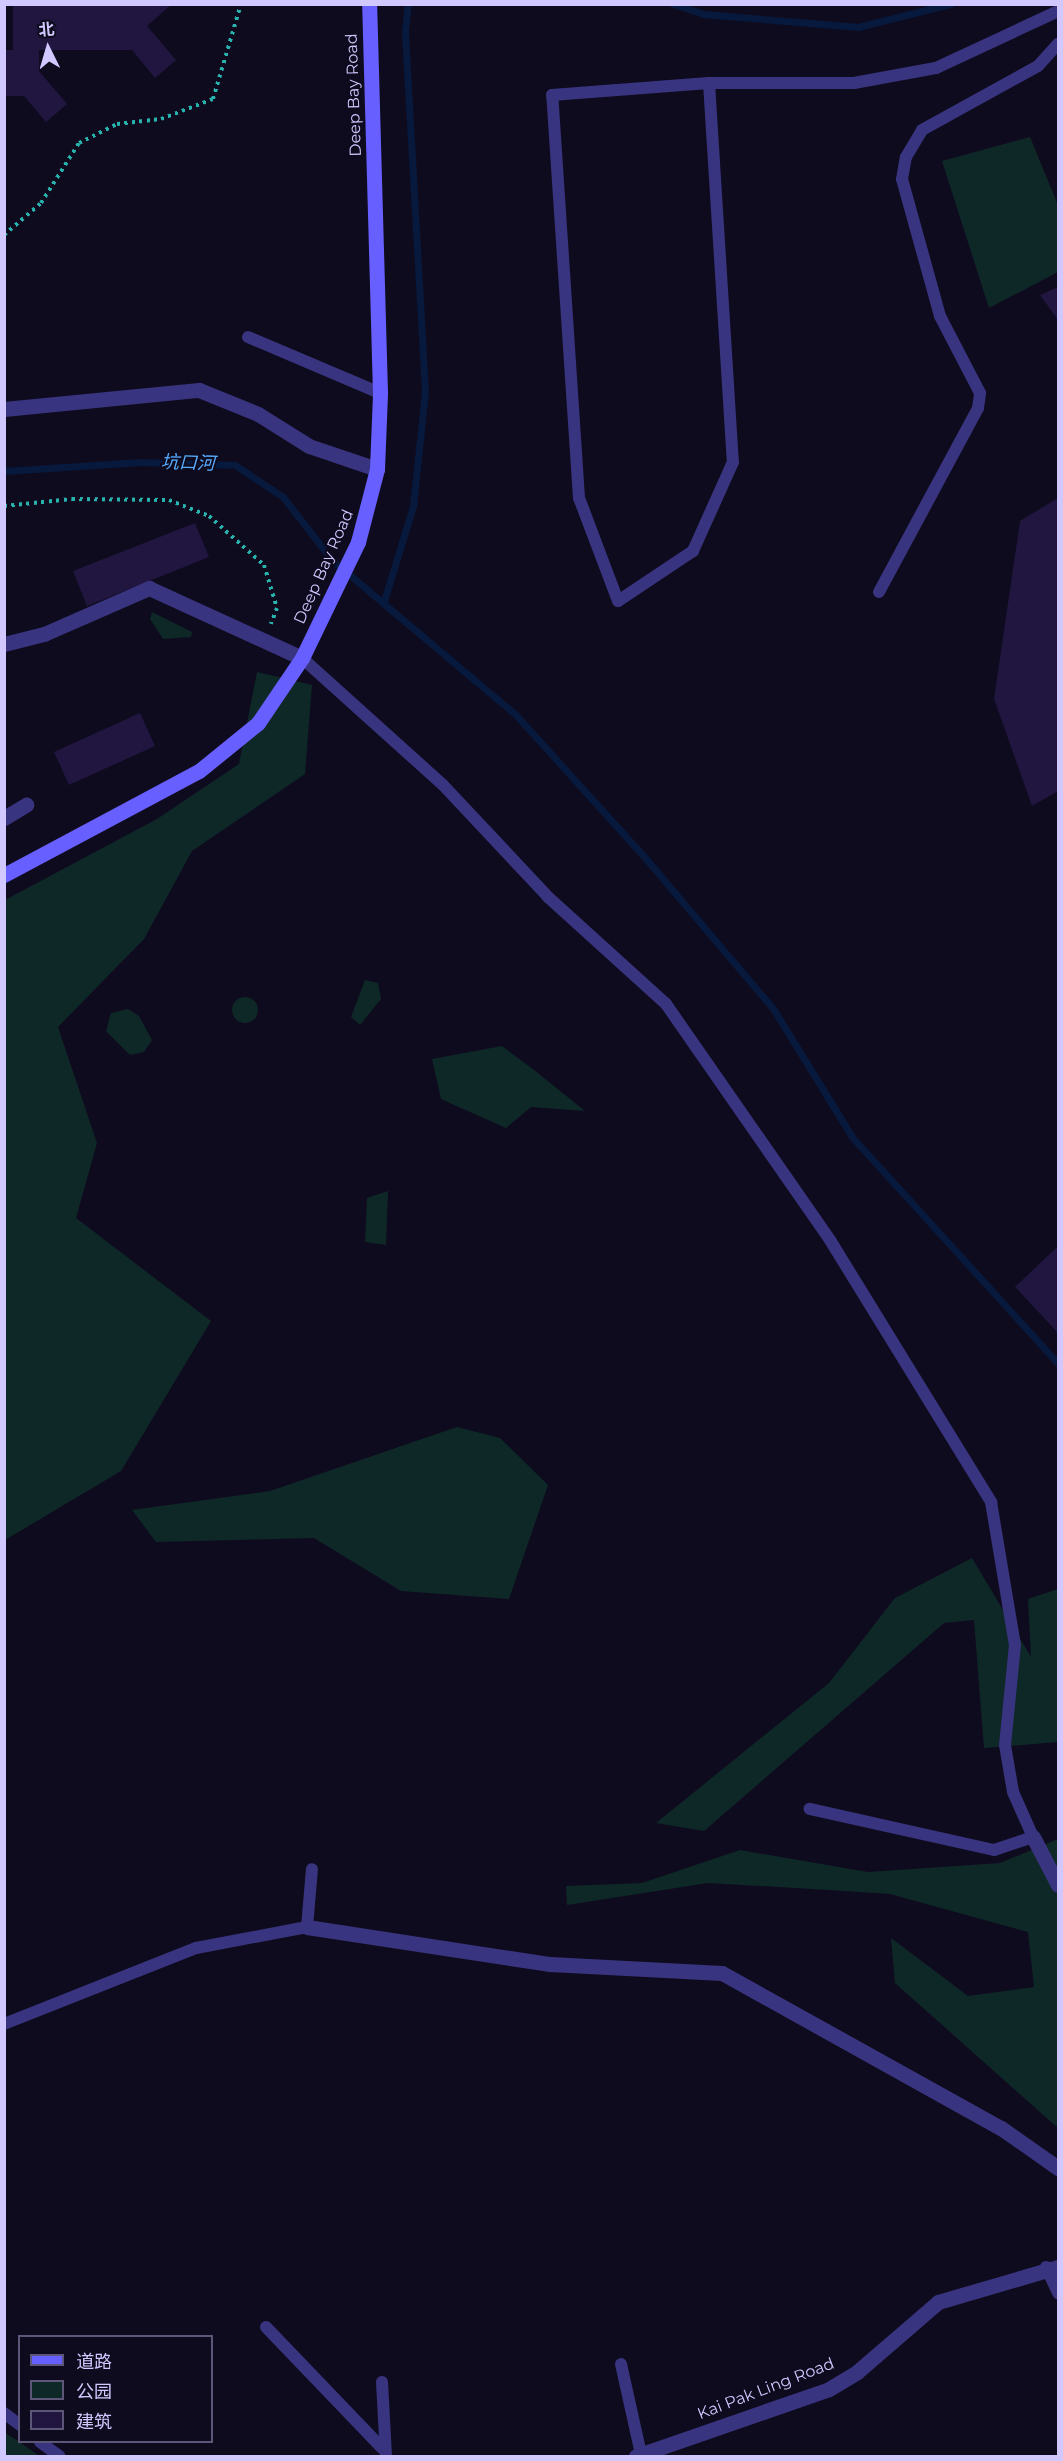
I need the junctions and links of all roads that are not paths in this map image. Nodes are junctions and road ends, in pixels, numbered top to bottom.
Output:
1 (369, 4) edge
2 (1059, 10) edge
3 (1059, 44) edge
4 (710, 83) junction
5 (248, 337) dead end
6 (380, 393) junction
7 (4, 409) edge
8 (377, 469) junction
9 (879, 592) dead end
10 (4, 644) edge
11 (302, 658) junction
12 (26, 805) dead end
13 (4, 818) edge
14 (4, 876) edge
15 (810, 1809) dead end
16 (1033, 1837) junction
17 (312, 1869) dead end
18 (1059, 1886) edge
19 (307, 1927) junction
20 (4, 2024) edge
21 (1059, 2168) edge
22 (1052, 2267) edge
23 (1059, 2293) edge
24 (266, 2327) dead end
25 (621, 2364) dead end
26 (382, 2382) dead end
27 (4, 2413) edge
28 (18, 2424) edge
29 (41, 2443) edge
30 (384, 2452) edge
31 (638, 2455) edge
32 (59, 2457) edge

1 - 6 street, Deep Bay Road
2 - 4 lane
3 - 9 lane
4 - 4 lane
5 - 6 lane
6 - 8 street, Deep Bay Road
7 - 8 street
8 - 11 street, Deep Bay Road
10 - 11 street
11 - 14 street, Deep Bay Road
11 - 16 lane
12 - 13 street
15 - 16 lane
16 - 18 street
17 - 19 lane
19 - 20 lane
19 - 21 street
22 - 23 lane
22 - 31 street, Kai Pak Ling Road
24 - 30 lane
25 - 31 lane
26 - 30 lane
27 - 28 lane
29 - 32 lane

